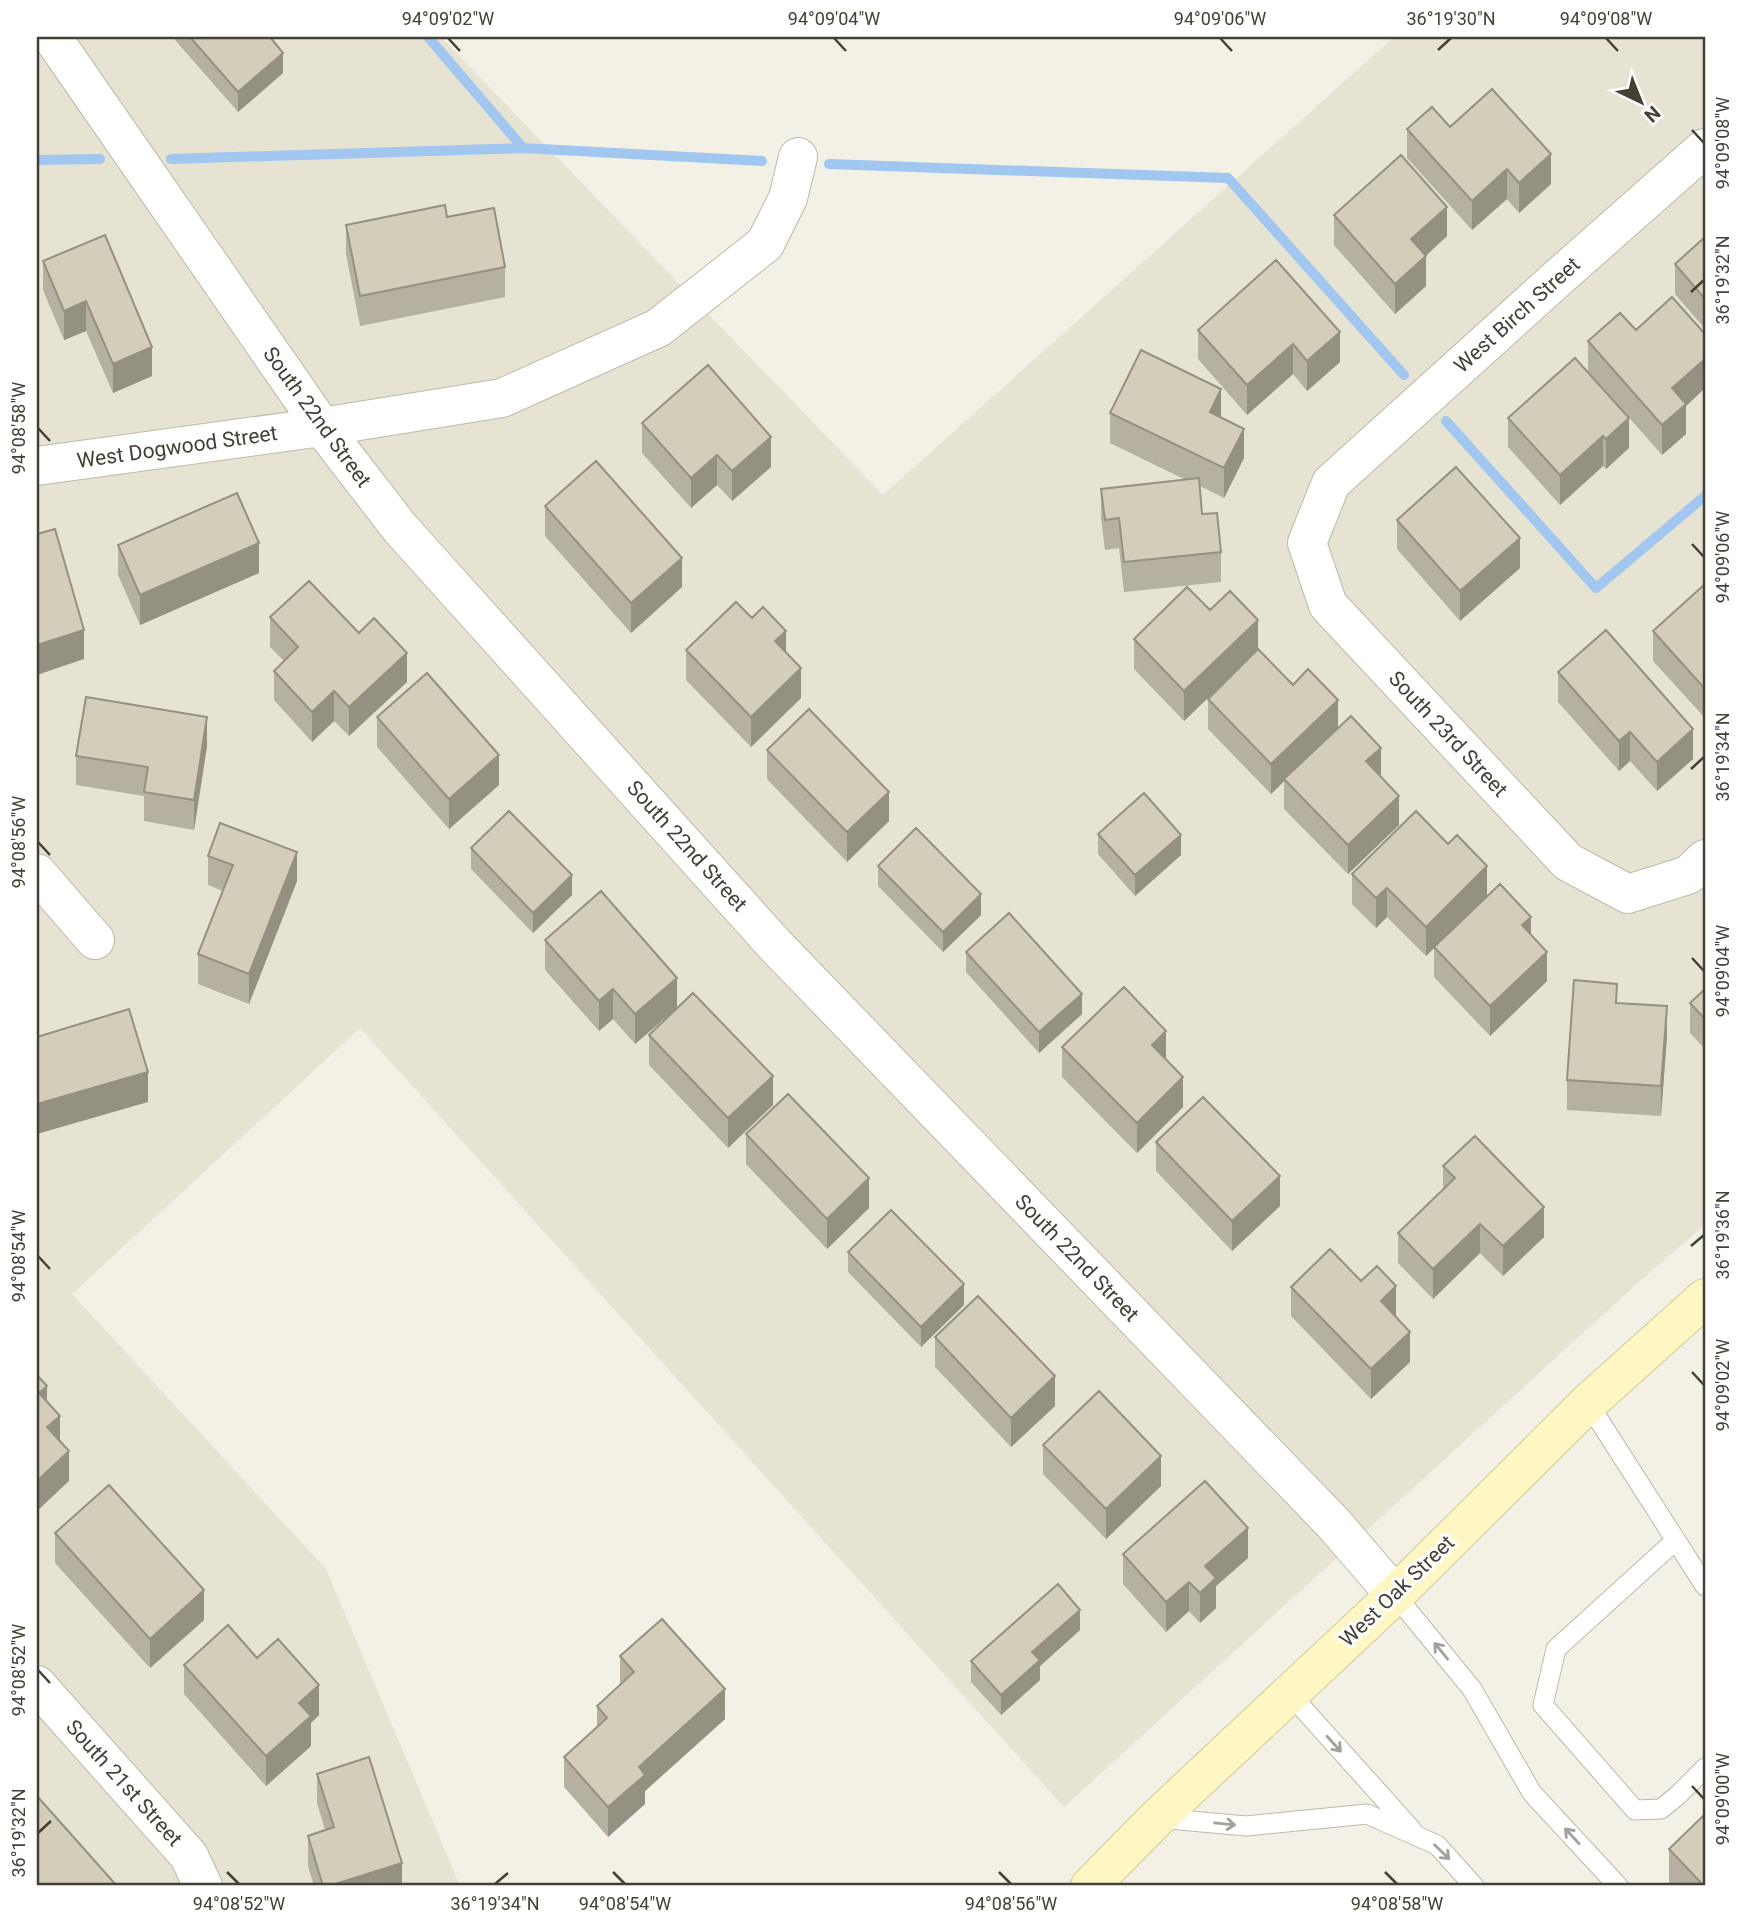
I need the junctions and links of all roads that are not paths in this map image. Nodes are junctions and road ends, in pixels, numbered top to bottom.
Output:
1 (52, 37) edge
2 (1705, 148) edge
3 (798, 157) dead end
4 (322, 427) junction
5 (37, 466) edge
6 (1331, 483) joint
7 (1697, 867) edge
8 (37, 873) edge
9 (95, 940) dead end
10 (1705, 1298) edge
11 (1588, 1403) junction
12 (1676, 1540) junction
13 (1705, 1586) edge
14 (1395, 1595) junction
15 (37, 1685) edge
16 (1289, 1693) junction
17 (1705, 1768) edge
18 (1157, 1818) junction
19 (1416, 1835) junction
20 (203, 1886) edge
21 (1090, 1886) edge
22 (1474, 1886) edge
23 (1618, 1886) edge

1 - 4 street, South 22nd Street
2 - 6 street, West Birch Street
3 - 4 street, West Dogwood Street
4 - 5 street, West Dogwood Street
4 - 14 street, South 22nd Street
6 - 7 street, South 23rd Street
8 - 9 street
10 - 11 street, West Oak Street
11 - 12 lane
11 - 14 street, West Oak Street
12 - 13 lane
12 - 17 lane
14 - 16 street, West Oak Street
23 -> 14 lane
15 - 20 street, South 21st Street
16 - 18 street, West Oak Street
16 -> 19 lane
18 -> 19 lane
18 - 21 street, West Oak Street
19 -> 22 lane

